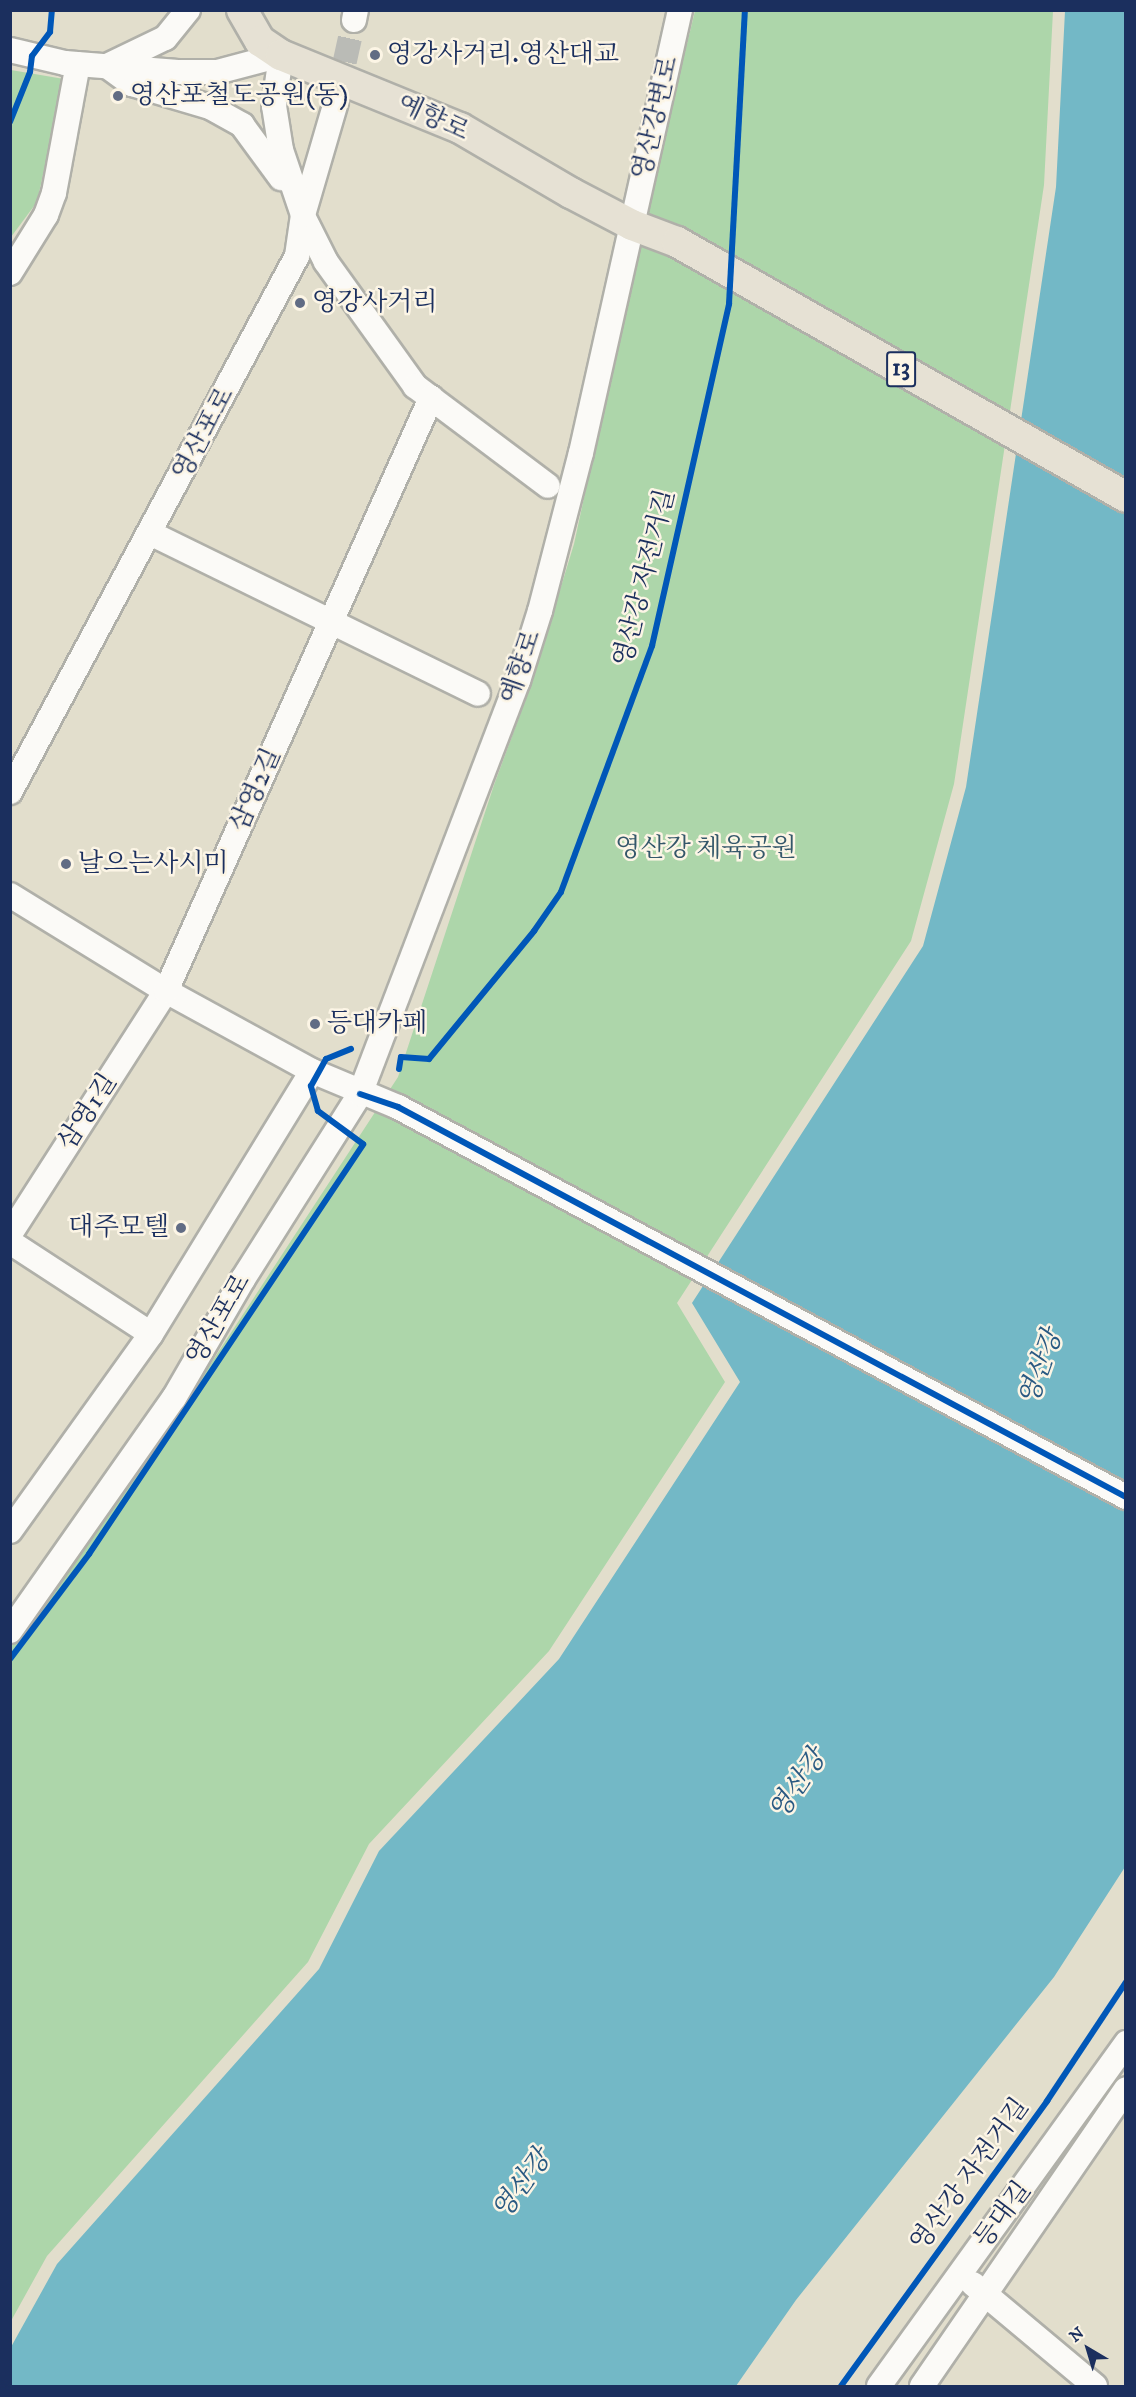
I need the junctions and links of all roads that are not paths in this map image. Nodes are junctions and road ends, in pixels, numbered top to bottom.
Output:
1 (188, 10) edge
2 (242, 10) edge
3 (680, 10) edge
4 (10, 51) edge
5 (281, 55) junction
6 (78, 64) junction
7 (107, 66) junction
8 (336, 102) tunnel mouth
9 (303, 214) junction
10 (632, 225) junction
11 (10, 273) edge
12 (431, 398) junction
13 (548, 486) dead end
14 (1125, 497) edge
15 (150, 533) junction
16 (331, 622) junction
17 (478, 694) dead end
18 (10, 792) edge
19 (10, 896) edge
20 (166, 991) junction
21 (312, 1071) junction
22 (360, 1094) junction
23 (10, 1234) edge
24 (10, 1242) edge
25 (151, 1334) junction
26 (1125, 1497) edge
27 (10, 1531) edge
28 (11, 1631) edge
29 (1125, 2043) edge
30 (1125, 2089) edge
31 (960, 2273) junction
32 (986, 2294) junction
33 (879, 2386) edge
34 (922, 2386) edge
35 (1095, 2386) edge

1 - 7 street
2 - 5 main road, 예향로 / 13
3 - 10 street, 영산강변로
4 - 6 street
5 - 7 street
5 - 9 street, 영산포로
5 - 10 main road, 예향로 / 13
6 - 7 street
6 - 11 street
7 - 9 street
8 - 9 street
9 - 12 street
9 - 15 street, 영산포로
10 - 14 main road, 예향로 / 13
10 - 22 street, 예향로
12 - 13 street
12 - 16 street, 삼영2길
15 - 16 street
15 - 18 street, 영산포로
16 - 17 street
16 - 20 street, 삼영2길
19 - 20 street
20 - 21 street
20 - 23 street, 삼영1길
21 - 22 street
21 - 25 street
22 - 26 street
22 - 28 street, 영산포로
24 - 25 street
25 - 27 street
29 - 31 street, 등대길
30 - 32 street
31 - 32 street
31 - 33 street, 등대길
32 - 34 street
32 - 35 street

